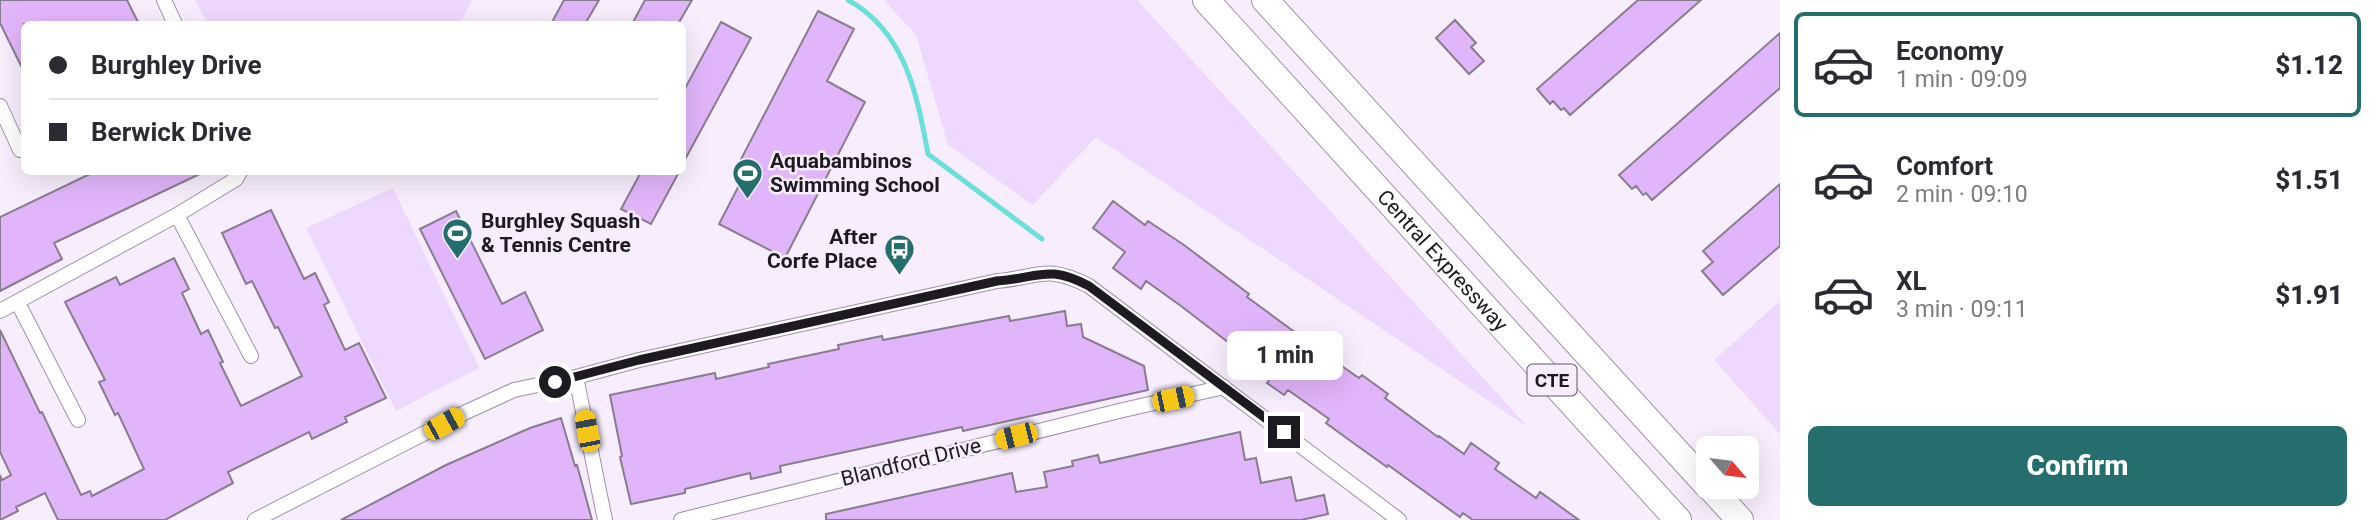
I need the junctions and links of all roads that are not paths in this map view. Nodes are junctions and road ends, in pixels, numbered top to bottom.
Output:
1 (164, 0) edge
2 (1206, 0) edge
3 (1265, 0) edge
4 (174, 21) edge
5 (0, 106) edge
6 (20, 150) dead end
7 (238, 175) edge
8 (177, 215) junction
9 (18, 303) junction
10 (0, 311) edge
11 (251, 356) dead end
12 (576, 377) junction
13 (1224, 387) junction
14 (78, 420) dead end
15 (1696, 473) edge
16 (1720, 499) edge
17 (255, 520) edge
18 (605, 520) edge
19 (681, 520) edge
20 (1399, 520) edge
21 (1678, 520) edge
22 (1740, 520) edge

1 - 4 street
2 - 21 highway, Central Expressway / CTE
3 - 15 highway, Central Expressway / CTE
5 - 6 street
7 - 8 street
8 - 9 street
8 - 11 street
9 - 10 street
9 - 14 street
12 - 13 street
12 - 17 street
12 - 18 street
13 - 19 street, Blandford Drive
13 - 20 street
16 - 22 highway, Central Expressway / CTE

